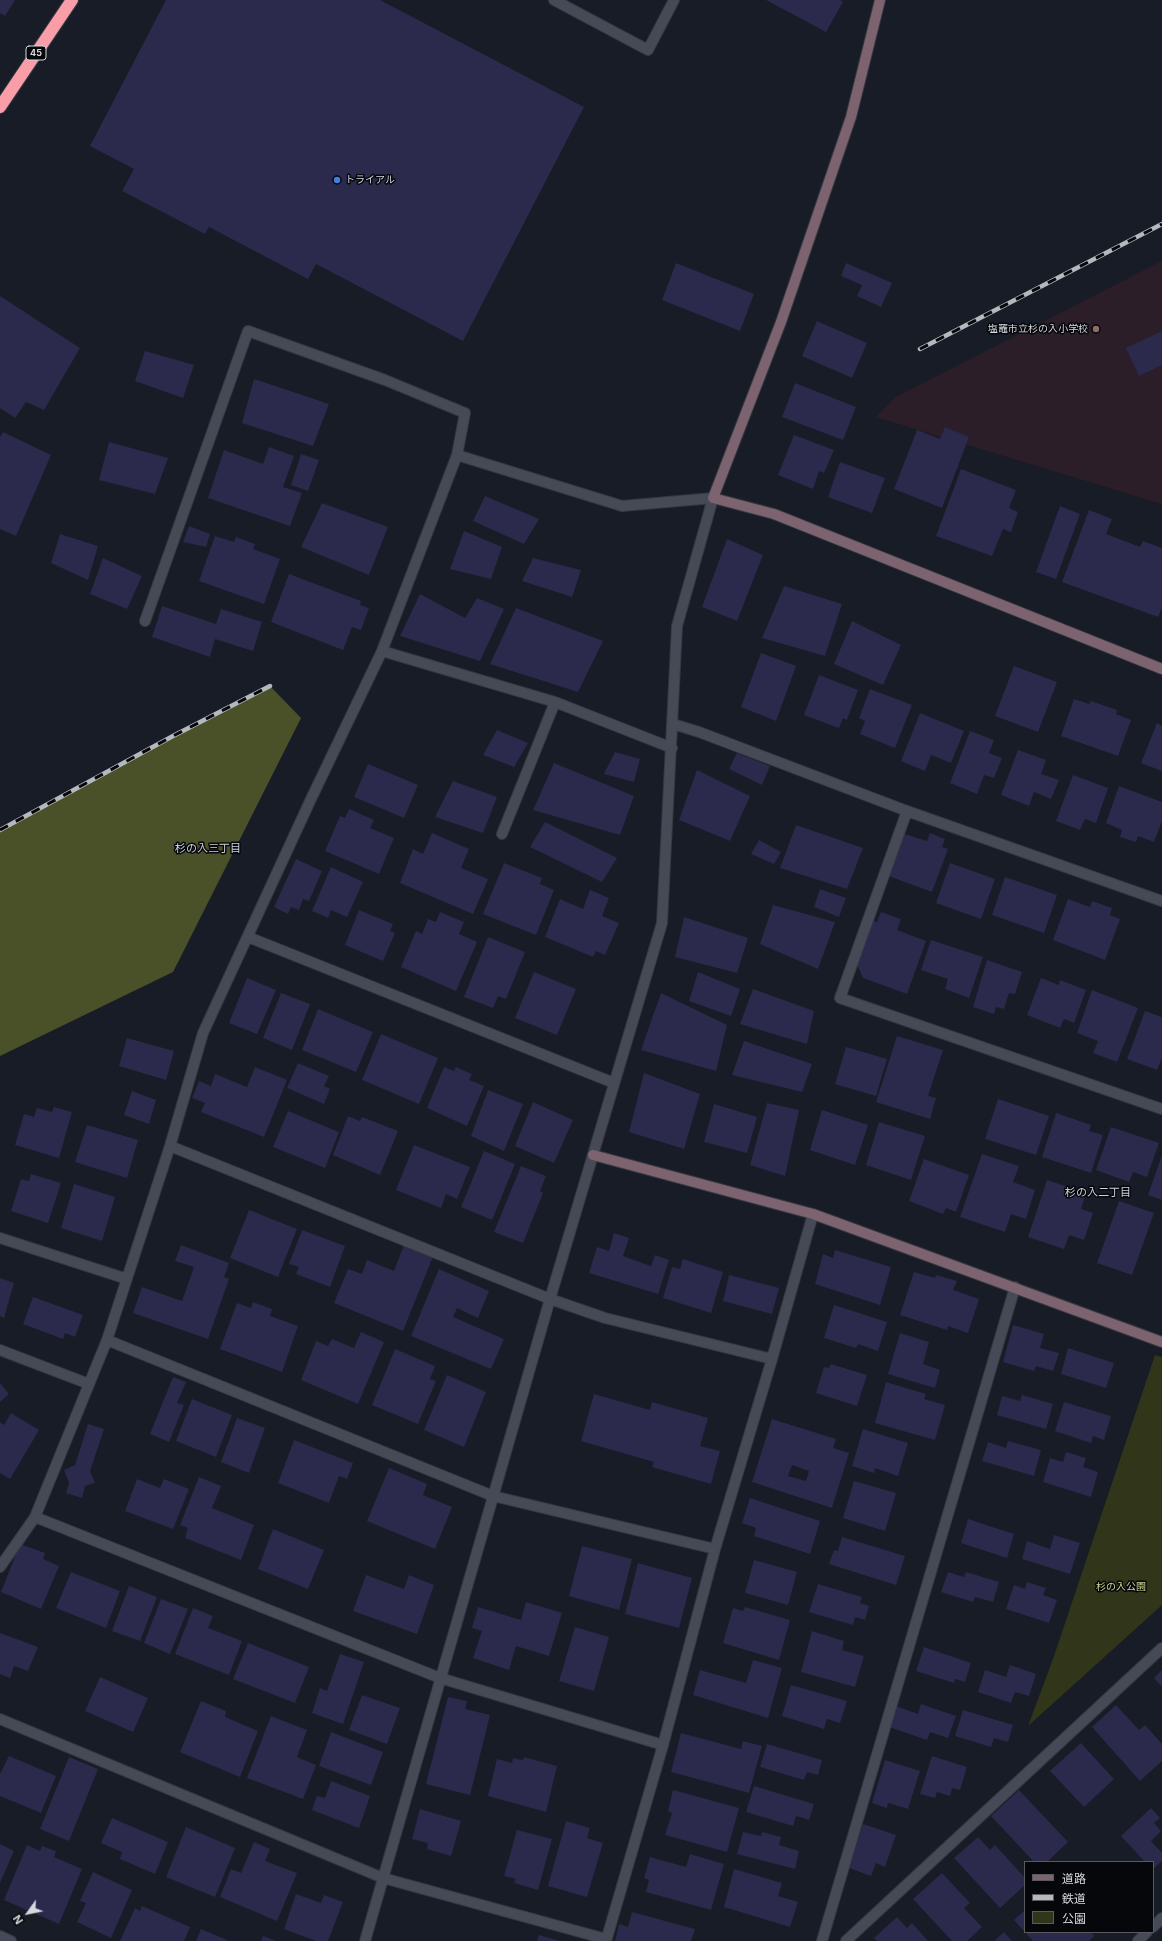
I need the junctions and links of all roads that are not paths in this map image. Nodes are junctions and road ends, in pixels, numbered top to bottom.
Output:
1 (72, 0) edge
2 (554, 0) edge
3 (674, 0) edge
4 (880, 0) edge
5 (0, 107) edge
6 (457, 455) junction
7 (713, 498) junction
8 (145, 621) dead end
9 (382, 651) junction
10 (1162, 669) edge
11 (555, 702) junction
12 (673, 724) junction
13 (672, 748) junction
14 (907, 811) junction
15 (502, 834) dead end
16 (1162, 901) edge
17 (248, 937) junction
18 (614, 1083) junction
19 (1162, 1109) edge
20 (170, 1146) junction
21 (593, 1155) junction
22 (813, 1214) junction
23 (0, 1238) edge
24 (127, 1279) junction
25 (1015, 1287) junction
26 (550, 1299) junction
27 (107, 1340) junction
28 (1162, 1342) edge
29 (0, 1350) edge
30 (772, 1359) junction
31 (89, 1384) junction
32 (493, 1496) junction
33 (35, 1517) junction
34 (715, 1549) junction
35 (0, 1567) edge
36 (1162, 1648) edge
37 (440, 1678) junction
38 (1, 1723) edge
39 (663, 1745) junction
40 (383, 1878) junction
41 (1162, 1918) edge
42 (1154, 1926) edge
43 (1146, 1933) edge
44 (0, 1936) edge
45 (606, 1940) edge
46 (11, 1941) edge
47 (364, 1941) edge
48 (822, 1941) edge
49 (846, 1941) edge
50 (1138, 1941) edge

1 - 5 highway, 45
2 - 3 street
4 - 7 street
6 - 7 street
6 - 8 street
6 - 9 street
7 - 10 street
7 - 12 street
9 - 11 street
9 - 17 street
11 - 13 street
11 - 15 street
12 - 13 street
12 - 14 street
13 - 18 street
14 - 16 street
14 - 19 street
17 - 18 street
17 - 20 street
18 - 21 street
20 - 24 street
20 - 26 street
21 - 22 street
21 - 26 street
22 - 25 street
22 - 30 street
23 - 24 street
24 - 27 street
25 - 28 street
25 - 48 street
26 - 30 street
26 - 32 street
27 - 31 street
27 - 32 street
29 - 31 street
30 - 34 street
31 - 33 street
32 - 34 street
32 - 37 street
33 - 35 street
33 - 37 street
34 - 39 street
36 - 49 street
37 - 39 street
37 - 40 street
38 - 40 street
39 - 45 street
40 - 45 street
40 - 47 street
41 - 42 street
43 - 50 street
44 - 46 street

